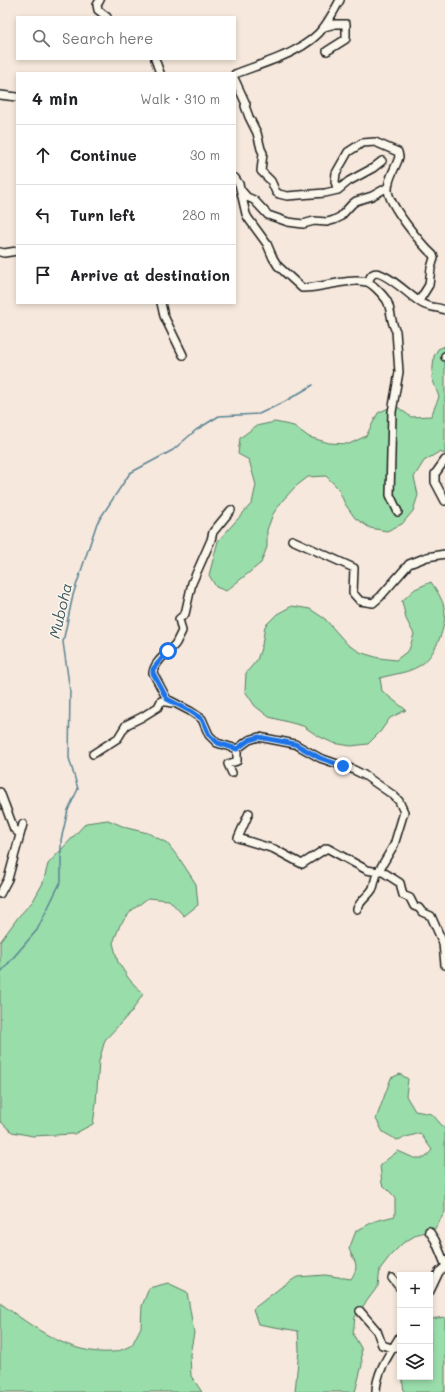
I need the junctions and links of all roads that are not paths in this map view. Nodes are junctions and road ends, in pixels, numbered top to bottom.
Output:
1 (100, 0) edge
2 (340, 0) edge
3 (106, 16) edge
4 (324, 27) junction
5 (328, 51) dead end
6 (155, 60) edge
7 (160, 72) edge
8 (236, 74) edge
9 (236, 82) edge
10 (0, 96) edge
11 (16, 98) edge
12 (382, 161) dead end
13 (236, 180) edge
14 (388, 188) junction
15 (240, 189) junction
16 (338, 190) junction
17 (16, 251) edge
18 (0, 252) edge
19 (368, 282) junction
20 (419, 301) junction
21 (161, 304) edge
22 (445, 310) edge
23 (183, 355) dead end
24 (445, 460) edge
25 (445, 501) edge
26 (231, 510) dead end
27 (398, 512) dead end
28 (292, 540) dead end
29 (445, 554) edge
30 (176, 703) junction
31 (237, 749) junction
32 (93, 754) dead end
33 (232, 773) dead end
34 (0, 792) edge
35 (249, 813) dead end
36 (23, 824) dead end
37 (20, 834) junction
38 (378, 872) junction
39 (0, 894) edge
40 (357, 909) dead end
41 (445, 965) edge
42 (429, 1231) dead end
43 (445, 1266) edge
44 (392, 1278) dead end
45 (397, 1284) edge
46 (433, 1285) edge
47 (360, 1311) dead end
48 (397, 1340) edge
49 (397, 1347) edge
50 (392, 1348) junction
51 (376, 1392) edge

1 - 3 street
2 - 4 street
4 - 5 street
4 - 8 street
6 - 7 street
9 - 16 street
10 - 11 street
12 - 16 street
13 - 15 street
14 - 15 street
14 - 16 street
14 - 20 street
15 - 19 street
17 - 18 street
19 - 20 street
19 - 27 street
20 - 22 street
21 - 23 street
24 - 25 street
26 - 30 street
28 - 29 street
30 - 31 street
30 - 32 street
31 - 33 street
31 - 38 street
34 - 37 street
35 - 38 street
36 - 37 street
37 - 39 street
38 - 40 street
38 - 41 street
42 - 43 street
43 - 46 street
44 - 45 street
47 - 50 street
48 - 50 street
49 - 50 street
50 - 51 street

